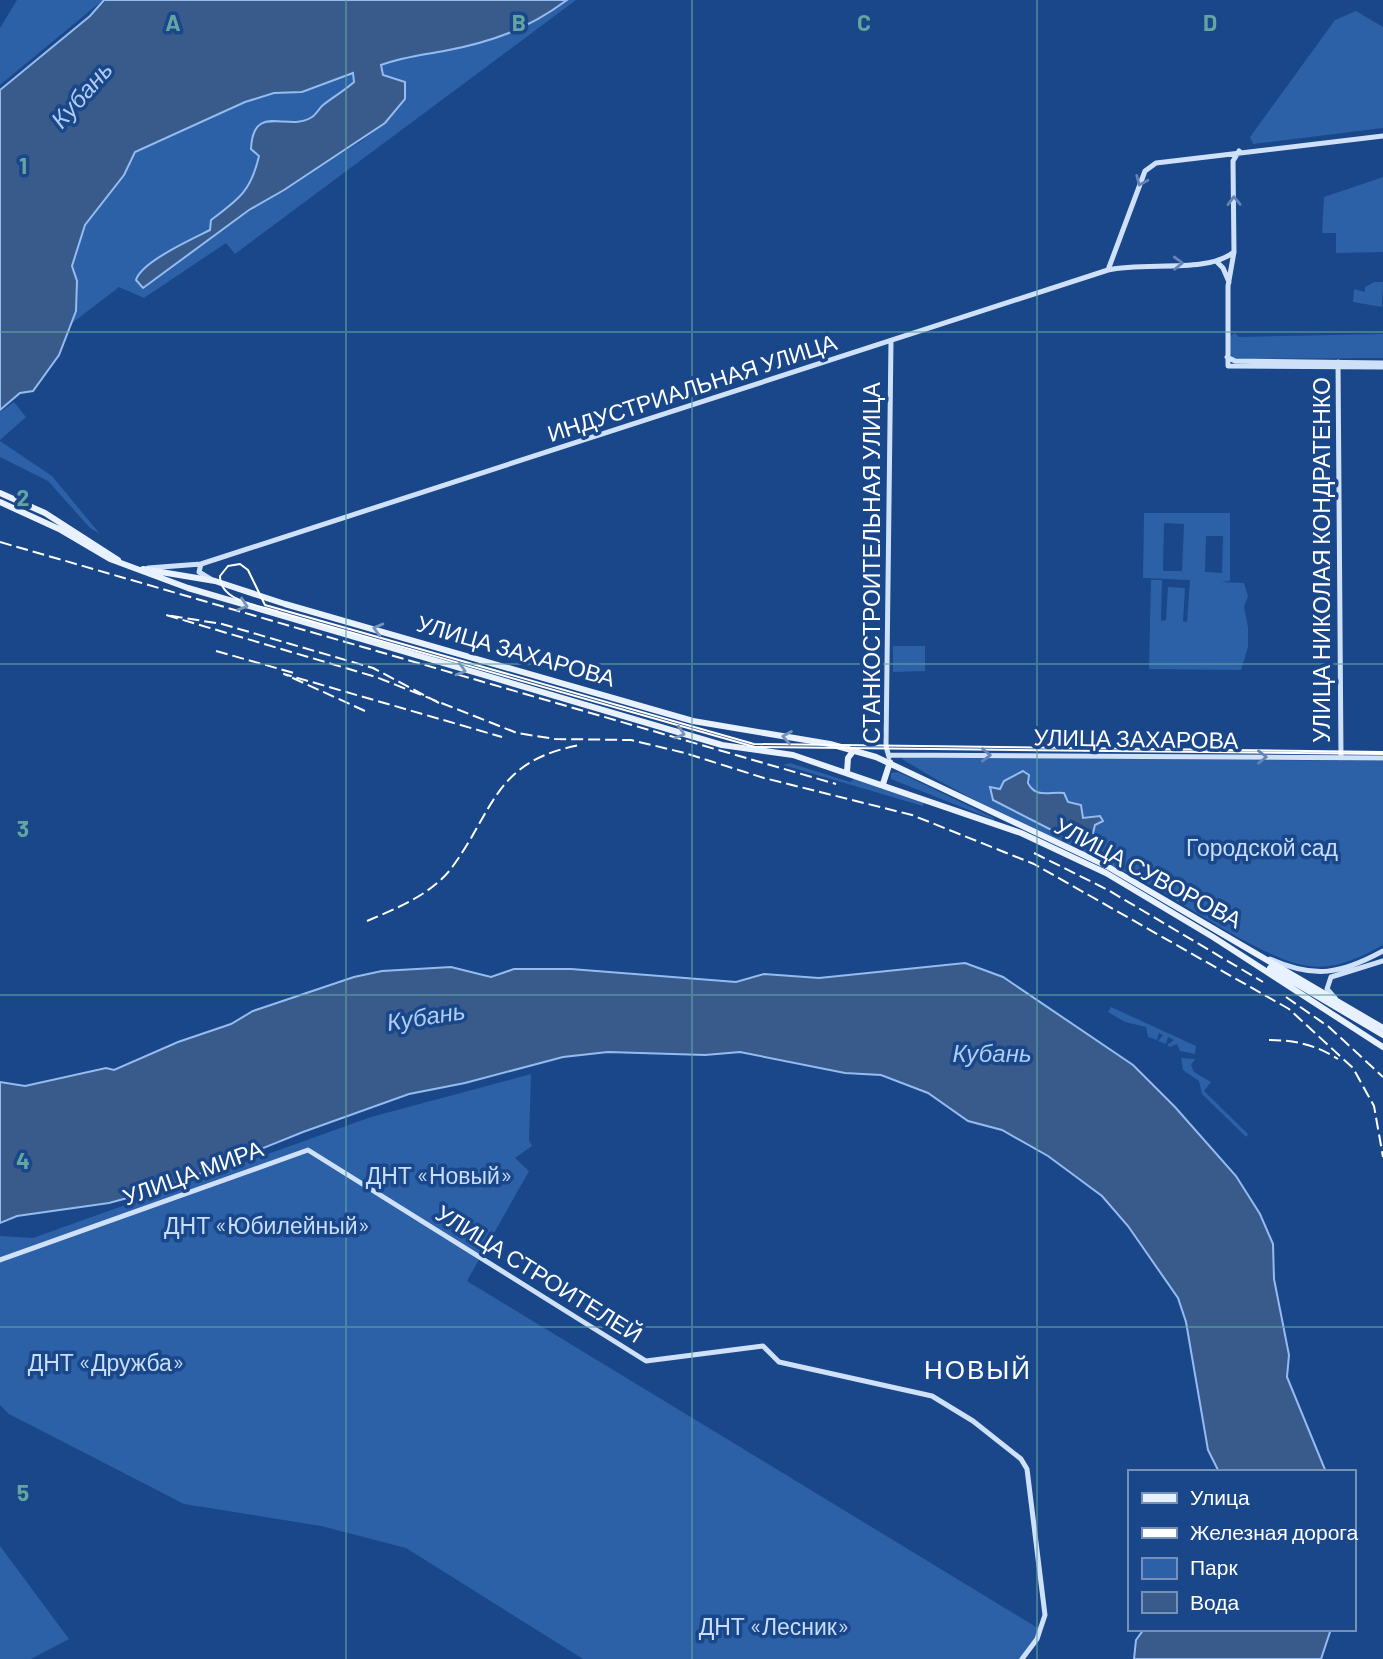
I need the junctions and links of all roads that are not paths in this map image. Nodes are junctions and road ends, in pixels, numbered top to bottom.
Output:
1 (1383, 136) edge
2 (1239, 151) junction
3 (1115, 247) junction
4 (1234, 252) junction
5 (1217, 262) junction
6 (1125, 266) junction
7 (1108, 270) junction
8 (1228, 282) junction
9 (891, 341) junction
10 (1227, 356) junction
11 (1338, 365) junction
12 (1383, 365) edge
13 (0, 493) edge
14 (0, 502) edge
15 (17, 505) junction
16 (201, 564) junction
17 (186, 567) junction
18 (134, 568) junction
19 (176, 575) junction
20 (192, 576) junction
21 (215, 582) junction
22 (178, 584) junction
23 (188, 588) junction
24 (854, 750) junction
25 (1341, 758) junction
26 (1383, 758) edge
27 (889, 759) junction
28 (847, 772) junction
29 (883, 784) junction
30 (1213, 937) junction
31 (1383, 951) edge
32 (1261, 955) junction
33 (1383, 961) edge
34 (1340, 1005) junction
35 (1383, 1028) edge
36 (1383, 1035) edge
37 (1383, 1047) edge
38 (308, 1150) joint
39 (0, 1260) edge
40 (1022, 1659) edge

1 - 2 street
2 -> 3 street
4 -> 2 street
3 - 6 street
3 - 7 street
4 - 5 street, ИНДУСТРИАЛЬНАЯ УЛИЦА
4 - 8 street
6 -> 5 street, ИНДУСТРИАЛЬНАЯ УЛИЦА
5 - 8 street
6 - 7 street, ИНДУСТРИАЛЬНАЯ УЛИЦА
7 - 9 street, ИНДУСТРИАЛЬНАЯ УЛИЦА
8 - 10 street
9 - 16 street, ИНДУСТРИАЛЬНАЯ УЛИЦА
9 - 27 street, СТАНКОСТРОИТЕЛЬНАЯ УЛИЦА
10 - 11 street
10 - 11 street
11 - 12 street
11 - 25 street, УЛИЦА НИКОЛАЯ КОНДРАТЕНКО
13 - 15 main road
14 - 15 main road
15 - 18 main road, УЛИЦА ЗАХАРОВА
16 - 17 street, ИНДУСТРИАЛЬНАЯ УЛИЦА
16 - 21 street
17 - 18 street, ИНДУСТРИАЛЬНАЯ УЛИЦА
17 - 19 street
18 - 19 main road, УЛИЦА ЗАХАРОВА
18 - 22 main road, УЛИЦА ЗАХАРОВА
19 - 20 main road, УЛИЦА ЗАХАРОВА
19 - 22 street
20 - 21 main road, УЛИЦА ЗАХАРОВА
20 - 23 main road
24 -> 21 main road, УЛИЦА ЗАХАРОВА
22 - 23 main road, УЛИЦА ЗАХАРОВА
23 -> 28 main road, УЛИЦА ЗАХАРОВА
24 - 27 main road, УЛИЦА ЗАХАРОВА
24 - 28 main road
25 - 26 street, УЛИЦА ЗАХАРОВА
27 -> 25 street, УЛИЦА ЗАХАРОВА
27 - 29 main road, СТАНКОСТРОИТЕЛЬНАЯ УЛИЦА
27 - 32 main road, УЛИЦА СУВОРОВА
28 - 29 main road, УЛИЦА ЗАХАРОВА
29 - 30 main road, УЛИЦА СУВОРОВА
30 - 34 main road, УЛИЦА СУВОРОВА
30 - 37 main road, УЛИЦА СУВОРОВА
31 - 32 street
32 - 34 main road, УЛИЦА СУВОРОВА
33 - 34 street
34 - 35 main road, УЛИЦА СУВОРОВА
34 - 36 main road, УЛИЦА СУВОРОВА
38 - 39 street, УЛИЦА МИРА
38 - 40 street, УЛИЦА СТРОИТЕЛЕЙ

